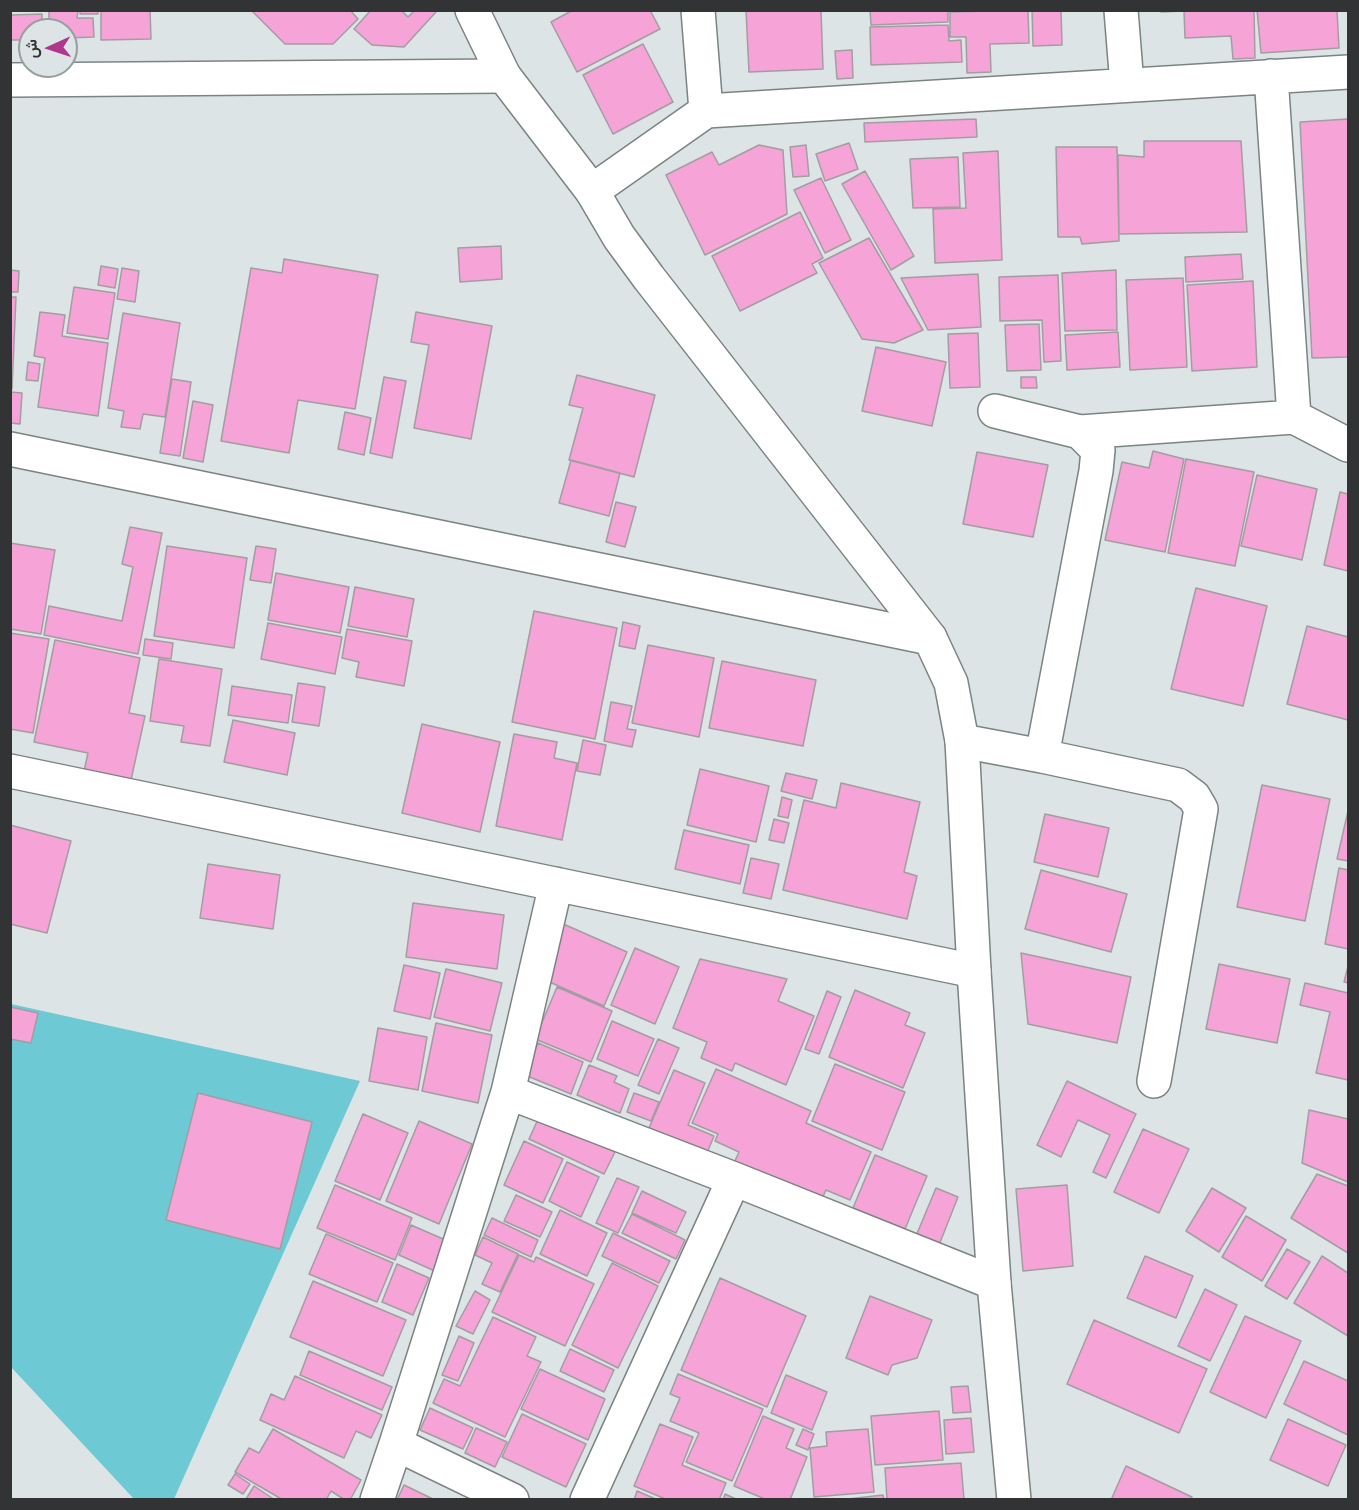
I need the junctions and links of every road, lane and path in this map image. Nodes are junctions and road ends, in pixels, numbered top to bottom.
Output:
1 (472, 10) edge
2 (698, 10) edge
3 (1121, 10) edge
4 (1348, 72) edge
5 (504, 76) junction
6 (1271, 76) junction
7 (10, 80) edge
8 (1127, 85) junction
9 (706, 111) junction
10 (592, 191) junction
11 (995, 411) dead end
12 (1294, 417) junction
13 (1080, 432) junction
14 (1348, 445) edge
15 (10, 450) edge
16 (930, 638) junction
17 (962, 741) junction
18 (1042, 756) junction
19 (10, 771) edge
20 (556, 884) junction
21 (974, 970) junction
22 (1154, 1081) dead end
23 (508, 1092) junction
24 (734, 1179) junction
25 (994, 1283) junction
26 (396, 1443) junction
27 (376, 1500) edge
28 (512, 1500) edge
29 (587, 1500) edge
30 (1014, 1500) edge

1 - 5 street
2 - 9 street
3 - 8 street
4 - 6 street
5 - 7 street
5 - 10 street
6 - 8 street
6 - 12 street
8 - 9 street
9 - 10 street
10 - 16 street
11 - 13 street
12 - 13 street
12 - 14 street
13 - 18 street
15 - 16 street
16 - 17 street
17 - 18 street
17 - 21 street
18 - 22 street
19 - 20 street
20 - 21 street
20 - 23 street
21 - 25 street
23 - 24 street
23 - 26 street
24 - 25 street
24 - 29 street
25 - 30 street
26 - 27 street
26 - 28 street

